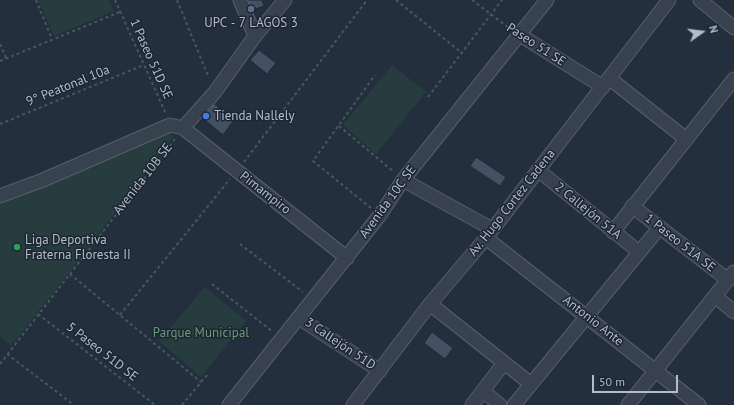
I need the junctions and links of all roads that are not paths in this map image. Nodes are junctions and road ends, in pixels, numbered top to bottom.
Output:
1 (240, 0) edge
2 (285, 0) edge
3 (547, 0) edge
4 (669, 0) edge
5 (700, 0) edge
6 (734, 28) edge
7 (520, 35) junction
8 (255, 36) junction
9 (734, 79) edge
10 (606, 83) junction
11 (177, 126) junction
12 (686, 139) junction
13 (538, 170) junction
14 (403, 180) junction
15 (0, 196) edge
16 (632, 206) junction
17 (660, 227) junction
18 (613, 232) junction
19 (489, 234) junction
20 (639, 252) junction
21 (347, 258) junction
22 (731, 276) edge
23 (715, 296) junction
24 (430, 304) junction
25 (734, 312) edge
26 (587, 316) junction
27 (299, 318) junction
28 (504, 363) junction
29 (656, 370) junction
30 (380, 371) junction
31 (531, 384) junction
32 (483, 391) junction
33 (360, 402) edge
34 (229, 405) edge
35 (472, 405) edge
36 (500, 405) edge
37 (514, 405) edge
38 (628, 405) edge
39 (699, 405) edge

1 - 8 street
2 - 8 street, Avenida 10B SE
3 - 7 street, Avenida 10C SE
4 - 10 street, Av. Hugo Cortez Cadena
5 - 6 street
7 - 10 street, Paseo 51 SE
7 - 14 street, Avenida 10C SE
8 - 11 street, Avenida 10B SE
9 - 12 street
10 - 12 street, Paseo 51 SE
10 - 13 street, Av. Hugo Cortez Cadena
11 - 15 street, Avenida 10B SE
11 - 21 street, Pimampiro
12 - 16 street
13 - 18 street, 2 Callejón 51A
13 - 19 street, Av. Hugo Cortez Cadena
14 - 19 street, Antonio Ante
14 - 21 street, Avenida 10C SE
16 - 17 street, 1 Paseo 51A SE
16 - 18 street
17 - 20 street
17 - 22 street, 1 Paseo 51A SE
18 - 20 street, 2 Callejón 51A
19 - 24 street, Av. Hugo Cortez Cadena
19 - 26 street, Antonio Ante
20 - 26 street
21 - 27 street, Avenida 10C SE
22 - 23 street
23 - 25 street
23 - 29 street
24 - 28 street
24 - 30 street, Av. Hugo Cortez Cadena
26 - 29 street, Antonio Ante
26 - 31 street
27 - 30 street, 3 Callejón 51D
27 - 34 street, Avenida 10C SE
28 - 31 street
28 - 32 street
29 - 38 street
29 - 39 street, Antonio Ante
30 - 33 street, Av. Hugo Cortez Cadena
31 - 37 street
32 - 35 street
32 - 36 street

